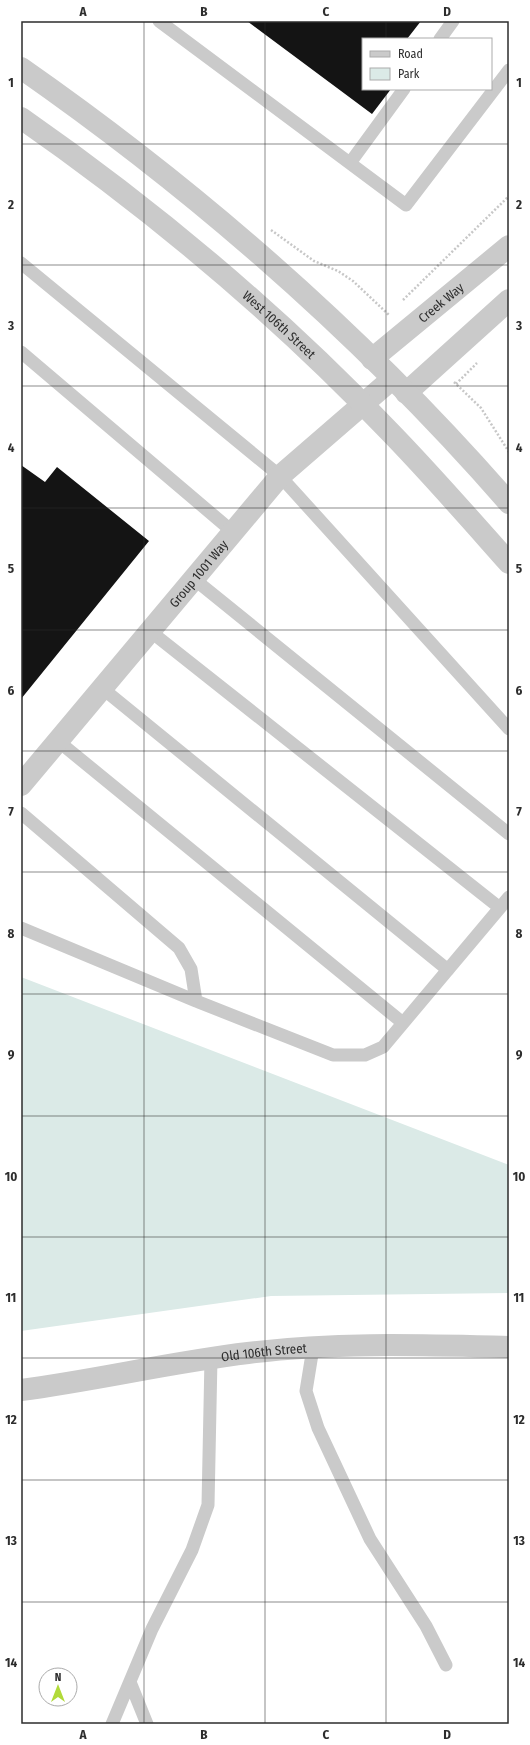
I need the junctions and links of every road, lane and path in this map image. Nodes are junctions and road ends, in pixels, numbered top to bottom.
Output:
1 (160, 21) edge
2 (453, 21) edge
3 (441, 38) edge
4 (21, 68) edge
5 (509, 70) edge
6 (403, 90) edge
7 (21, 118) edge
8 (350, 163) junction
9 (509, 196) edge
10 (509, 246) edge
11 (21, 263) edge
12 (509, 300) edge
13 (399, 304) dead end
14 (394, 309) dead end
15 (388, 314) dead end
16 (21, 352) edge
17 (372, 359) junction
18 (456, 384) dead end
19 (398, 386) junction
20 (362, 403) junction
21 (509, 452) edge
22 (280, 476) junction
23 (509, 503) edge
24 (233, 532) junction
25 (509, 563) edge
26 (194, 579) junction
27 (150, 631) junction
28 (102, 688) junction
29 (509, 729) edge
30 (58, 740) junction
31 (21, 785) edge
32 (21, 813) edge
33 (509, 834) edge
34 (509, 897) edge
35 (500, 908) junction
36 (21, 928) edge
37 (448, 970) junction
38 (196, 1001) junction
39 (403, 1023) junction
40 (509, 1347) edge
41 (313, 1348) junction
42 (211, 1358) junction
43 (21, 1390) edge
44 (446, 1665) dead end
45 (130, 1682) junction
46 (112, 1724) edge
47 (147, 1724) edge

1 - 8 lane
2 - 3 lane
4 - 17 street
5 - 8 lane
6 - 8 lane
7 - 20 street, West 106th Street
9 - 13 path
10 - 17 street, Creek Way
11 - 22 lane
12 - 19 street
14 - 15 path
16 - 24 lane
17 - 19 street
18 - 21 path
19 - 20 street, Group 1001 Way
19 - 23 street
20 - 22 street, Group 1001 Way
20 - 25 street, West 106th Street
22 - 24 street, Group 1001 Way
22 - 29 lane
24 - 26 street, Group 1001 Way
26 - 27 street, Group 1001 Way
26 - 33 lane
27 - 28 street, Group 1001 Way
27 - 35 lane
28 - 30 street, Group 1001 Way
28 - 37 lane
30 - 31 street, Group 1001 Way
30 - 39 lane
32 - 38 lane
34 - 35 lane
35 - 37 lane
36 - 38 lane
37 - 39 lane
38 - 39 lane
40 - 41 street, Old 106th Street
41 - 42 street, Old 106th Street
41 - 44 lane
42 - 43 street, Old 106th Street
42 - 45 lane
45 - 46 lane
45 - 47 lane

